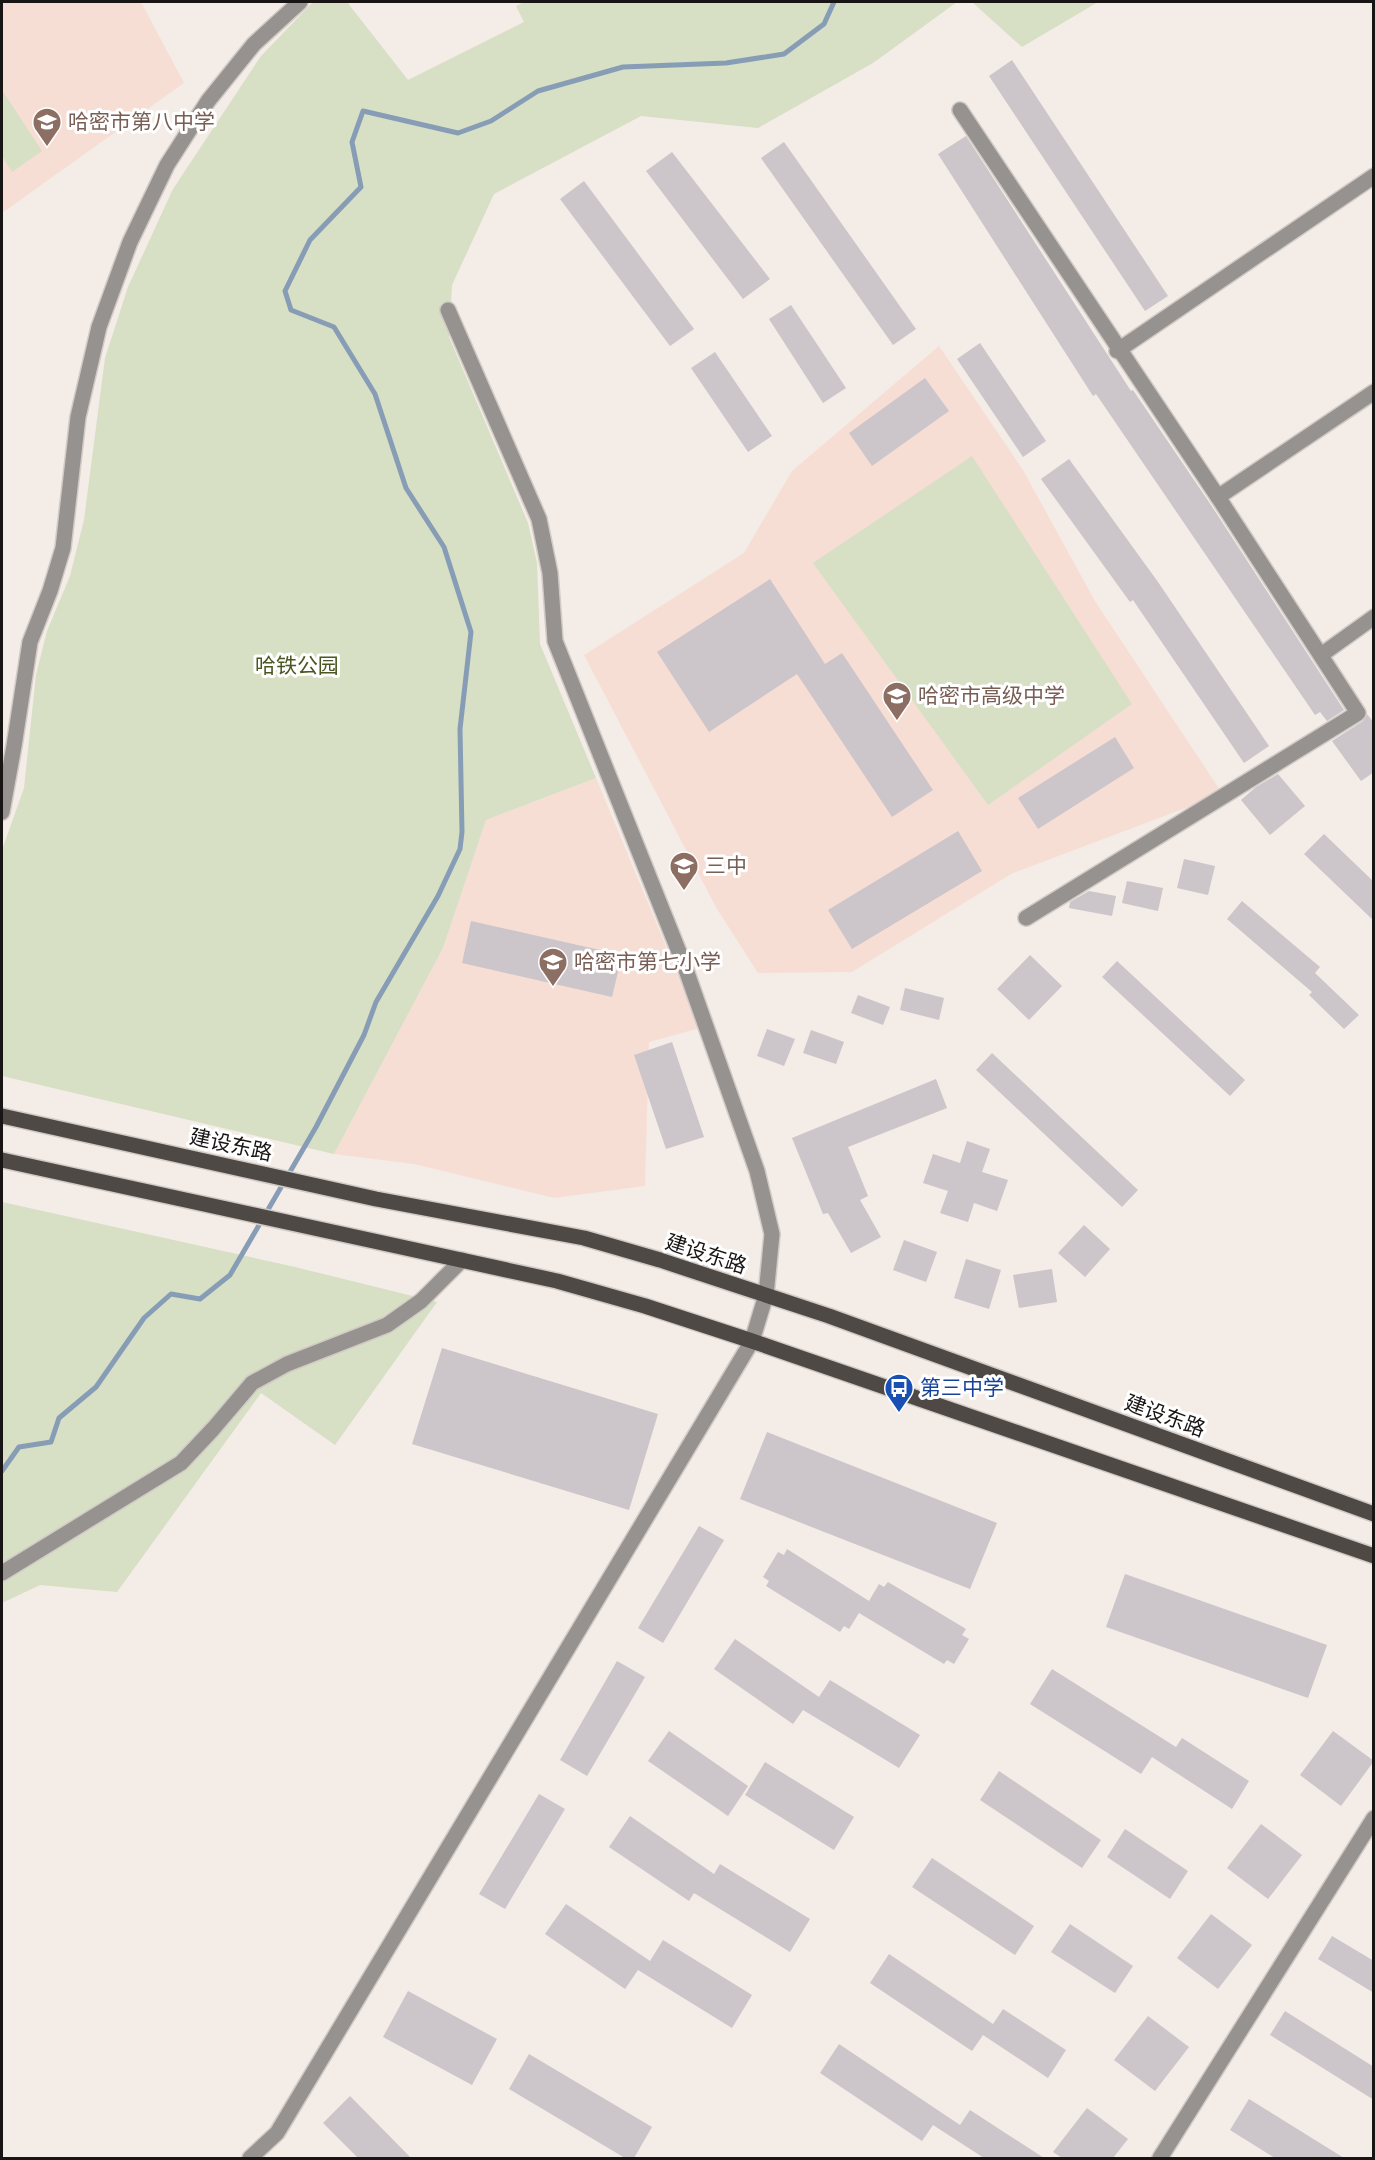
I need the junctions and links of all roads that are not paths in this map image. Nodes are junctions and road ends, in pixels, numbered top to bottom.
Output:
1 (300, 2) edge
2 (960, 110) dead end
3 (1374, 176) edge
4 (448, 310) dead end
5 (1117, 351) dead end
6 (1374, 392) edge
7 (1218, 497) junction
8 (1374, 617) edge
9 (1321, 655) junction
10 (2, 812) edge
11 (1026, 918) dead end
12 (2, 1116) edge
13 (2, 1160) edge
14 (462, 1260) junction
15 (766, 1295) junction
16 (752, 1341) junction
17 (1374, 1514) edge
18 (1374, 1556) edge
19 (2, 1573) edge
20 (1374, 1818) edge
21 (250, 2158) edge
22 (1160, 2158) edge

1 - 10 street
2 - 7 street
3 - 5 street
4 - 15 street
6 - 7 street
7 - 9 street
8 - 9 street
9 - 11 street
12 - 15 main road, 建设东路
13 - 14 main road
14 - 16 main road
14 - 19 street
15 - 16 street
15 - 17 main road, 建设东路
16 - 18 main road
16 - 21 street
20 - 22 street

